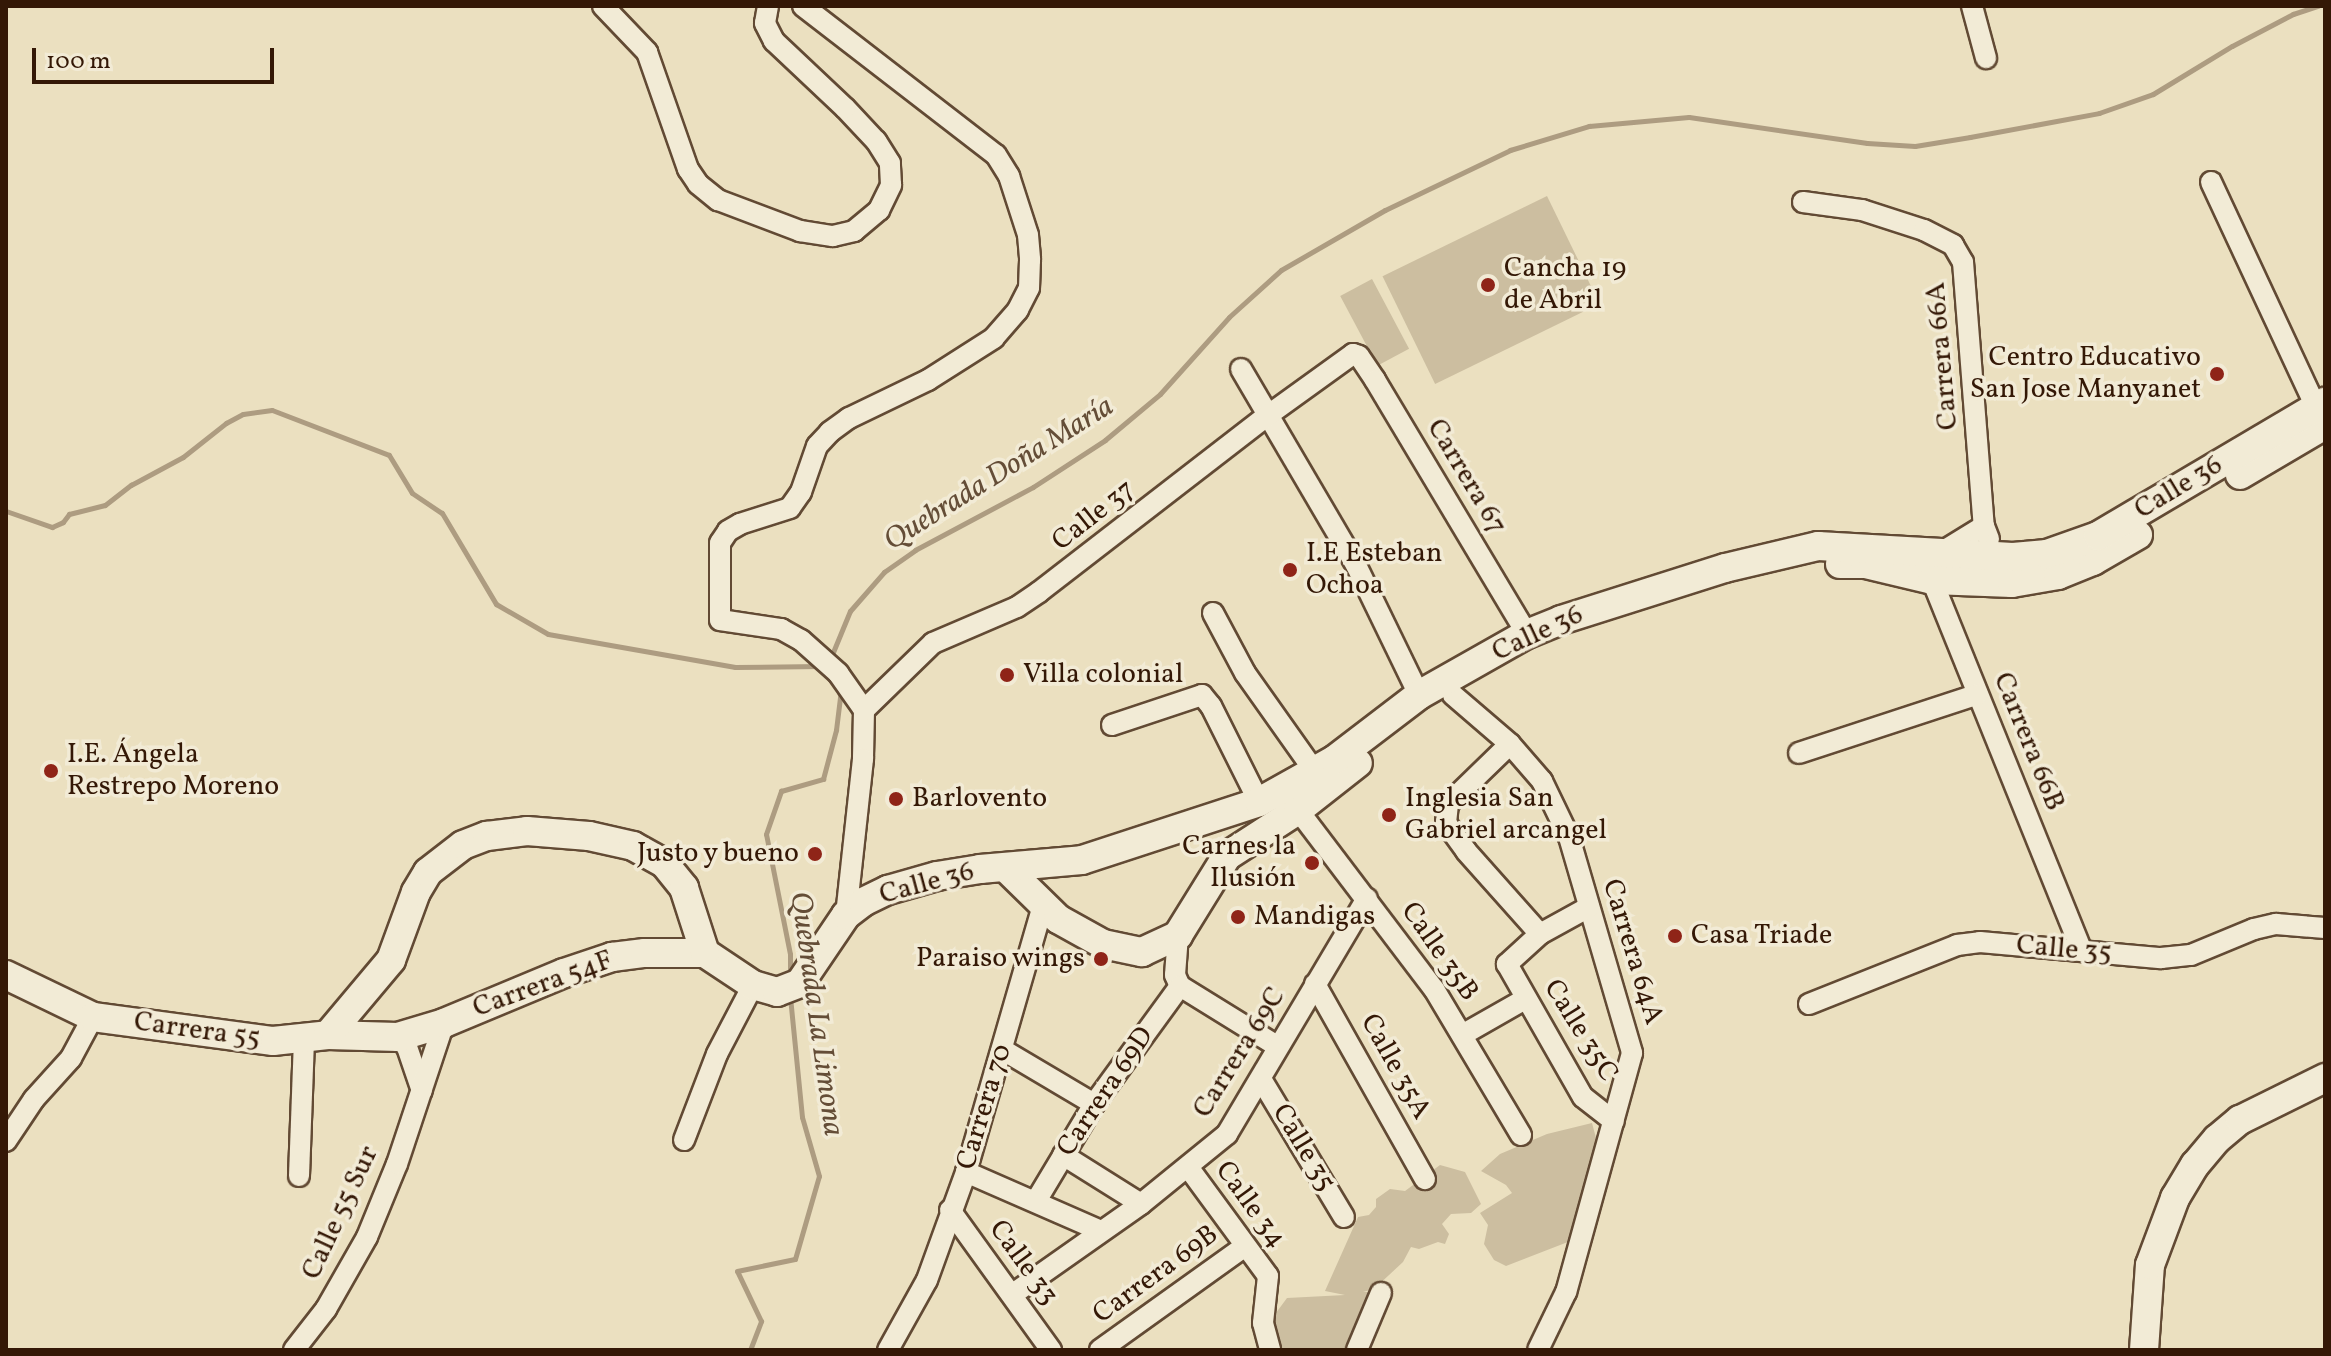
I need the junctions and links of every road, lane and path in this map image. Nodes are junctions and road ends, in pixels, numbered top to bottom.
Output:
1 (603, 6) edge
2 (768, 6) edge
3 (803, 6) edge
4 (1972, 6) edge
5 (1986, 58) dead end
6 (2211, 182) dead end
7 (1803, 202) dead end
8 (1353, 354) joint
9 (1241, 369) dead end
10 (2322, 411) edge
11 (1267, 416) junction
12 (1984, 526) junction
13 (1940, 553) junction
14 (1995, 557) junction
15 (1932, 580) junction
16 (1213, 613) dead end
17 (1527, 634) junction
18 (1978, 694) junction
19 (1419, 695) junction
20 (1453, 695) junction
21 (864, 710) junction
22 (1112, 725) dead end
23 (1510, 744) junction
24 (1799, 753) dead end
25 (1315, 772) junction
26 (1259, 802) junction
27 (1298, 810) junction
28 (1215, 818) junction
29 (1227, 856) junction
30 (1082, 860) junction
31 (1006, 868) junction
32 (1367, 898) junction
33 (1589, 907) junction
34 (846, 915) junction
35 (1045, 919) junction
36 (2325, 928) edge
37 (1540, 934) junction
38 (1178, 935) junction
39 (2082, 951) junction
40 (705, 953) junction
41 (6, 975) edge
42 (1315, 984) junction
43 (1180, 986) junction
44 (777, 987) junction
45 (1525, 999) junction
46 (1809, 1004) dead end
47 (93, 1017) junction
48 (444, 1023) junction
49 (1462, 1035) junction
50 (316, 1037) junction
51 (398, 1037) junction
52 (1277, 1046) junction
53 (1003, 1050) junction
54 (2325, 1078) edge
55 (1261, 1079) junction
56 (422, 1091) junction
57 (1094, 1104) junction
58 (1614, 1121) junction
59 (1521, 1135) dead end
60 (684, 1140) dead end
61 (6, 1141) edge
62 (1063, 1155) junction
63 (1188, 1167) junction
64 (966, 1172) junction
65 (299, 1176) dead end
66 (1425, 1179) dead end
67 (1036, 1201) junction
68 (1141, 1204) junction
69 (950, 1210) junction
70 (1344, 1217) dead end
71 (1101, 1231) junction
72 (1245, 1246) junction
73 (1381, 1293) dead end
74 (1013, 1294) junction
75 (1363, 1347) edge
76 (294, 1350) edge
77 (888, 1350) edge
78 (1051, 1350) edge
79 (1100, 1350) edge
80 (1270, 1350) edge
81 (1538, 1350) edge
82 (2144, 1350) edge

1 - 2 street
3 - 21 street
4 - 5 street
6 - 10 street
7 - 12 street, Carrera 66A
8 - 11 street, Calle 37
8 - 17 street, Carrera 67
9 - 11 street
10 - 14 main road, Calle 36
10 - 15 main road, Calle 36
11 - 19 street
11 - 21 street, Calle 37
12 - 13 street
12 - 14 street, Carrera 66A
13 - 14 main road, Calle 36
13 - 15 street
13 - 17 main road, Calle 36
15 - 18 street, Carrera 66B
15 - 20 main road, Calle 36
16 - 25 street
17 - 19 main road, Calle 36
18 - 24 street
18 - 39 street, Carrera 66B
19 - 25 main road, Calle 36
20 - 23 street, Carrera 64A
20 - 27 main road, Calle 36
21 - 34 street
22 - 26 street
23 - 33 street, Carrera 64A
23 - 37 street
25 - 26 main road, Calle 36
26 - 28 main road, Calle 36
27 - 29 main road, Calle 36
27 - 32 street, Calle 35B
28 - 29 main road
28 - 30 main road, Calle 36
29 - 38 main road
30 - 31 main road, Calle 36
30 - 35 main road
31 - 34 main road, Calle 36
31 - 35 main road
32 - 42 street, Carrera 69C
32 - 49 street, Calle 35B
33 - 37 street
33 - 58 street, Carrera 64A
34 - 44 main road, Calle 36
35 - 38 main road
35 - 53 street, Carrera 70
36 - 39 street, Calle 35
37 - 45 street, Calle 35C
38 - 43 street
39 - 46 street, Calle 35
40 - 44 main road
40 - 48 main road, Carrera 54F
40 - 50 main road
41 - 47 main road, Carrera 55
42 - 52 street, Carrera 69C
42 - 66 street, Calle 35A
43 - 52 street
43 - 57 street, Carrera 69D
44 - 60 street
45 - 49 street
45 - 58 street, Calle 35C
47 - 50 main road, Carrera 55
47 - 61 street
48 - 51 main road, Carrera 54F
48 - 56 street, Calle 55 Sur
49 - 59 street, Calle 35B
50 - 51 main road, Carrera 55
50 - 65 street
51 - 56 street
52 - 55 street, Carrera 69C
53 - 57 street
53 - 64 street, Carrera 70
54 - 82 main road
55 - 63 street, Carrera 69C
55 - 70 street, Calle 35
56 - 76 street, Calle 55 Sur
57 - 62 street, Carrera 69D
58 - 81 street, Carrera 64A
62 - 67 street, Carrera 69D
62 - 68 street
63 - 68 street, Carrera 69C
63 - 72 street, Calle 34
64 - 67 street
64 - 69 street, Carrera 70
67 - 71 street
68 - 71 street, Carrera 69C
69 - 74 street, Calle 33
69 - 77 street, Carrera 70
71 - 74 street, Carrera 69C
72 - 79 street, Carrera 69B
72 - 80 street, Calle 34
73 - 75 street
74 - 78 street, Calle 33

